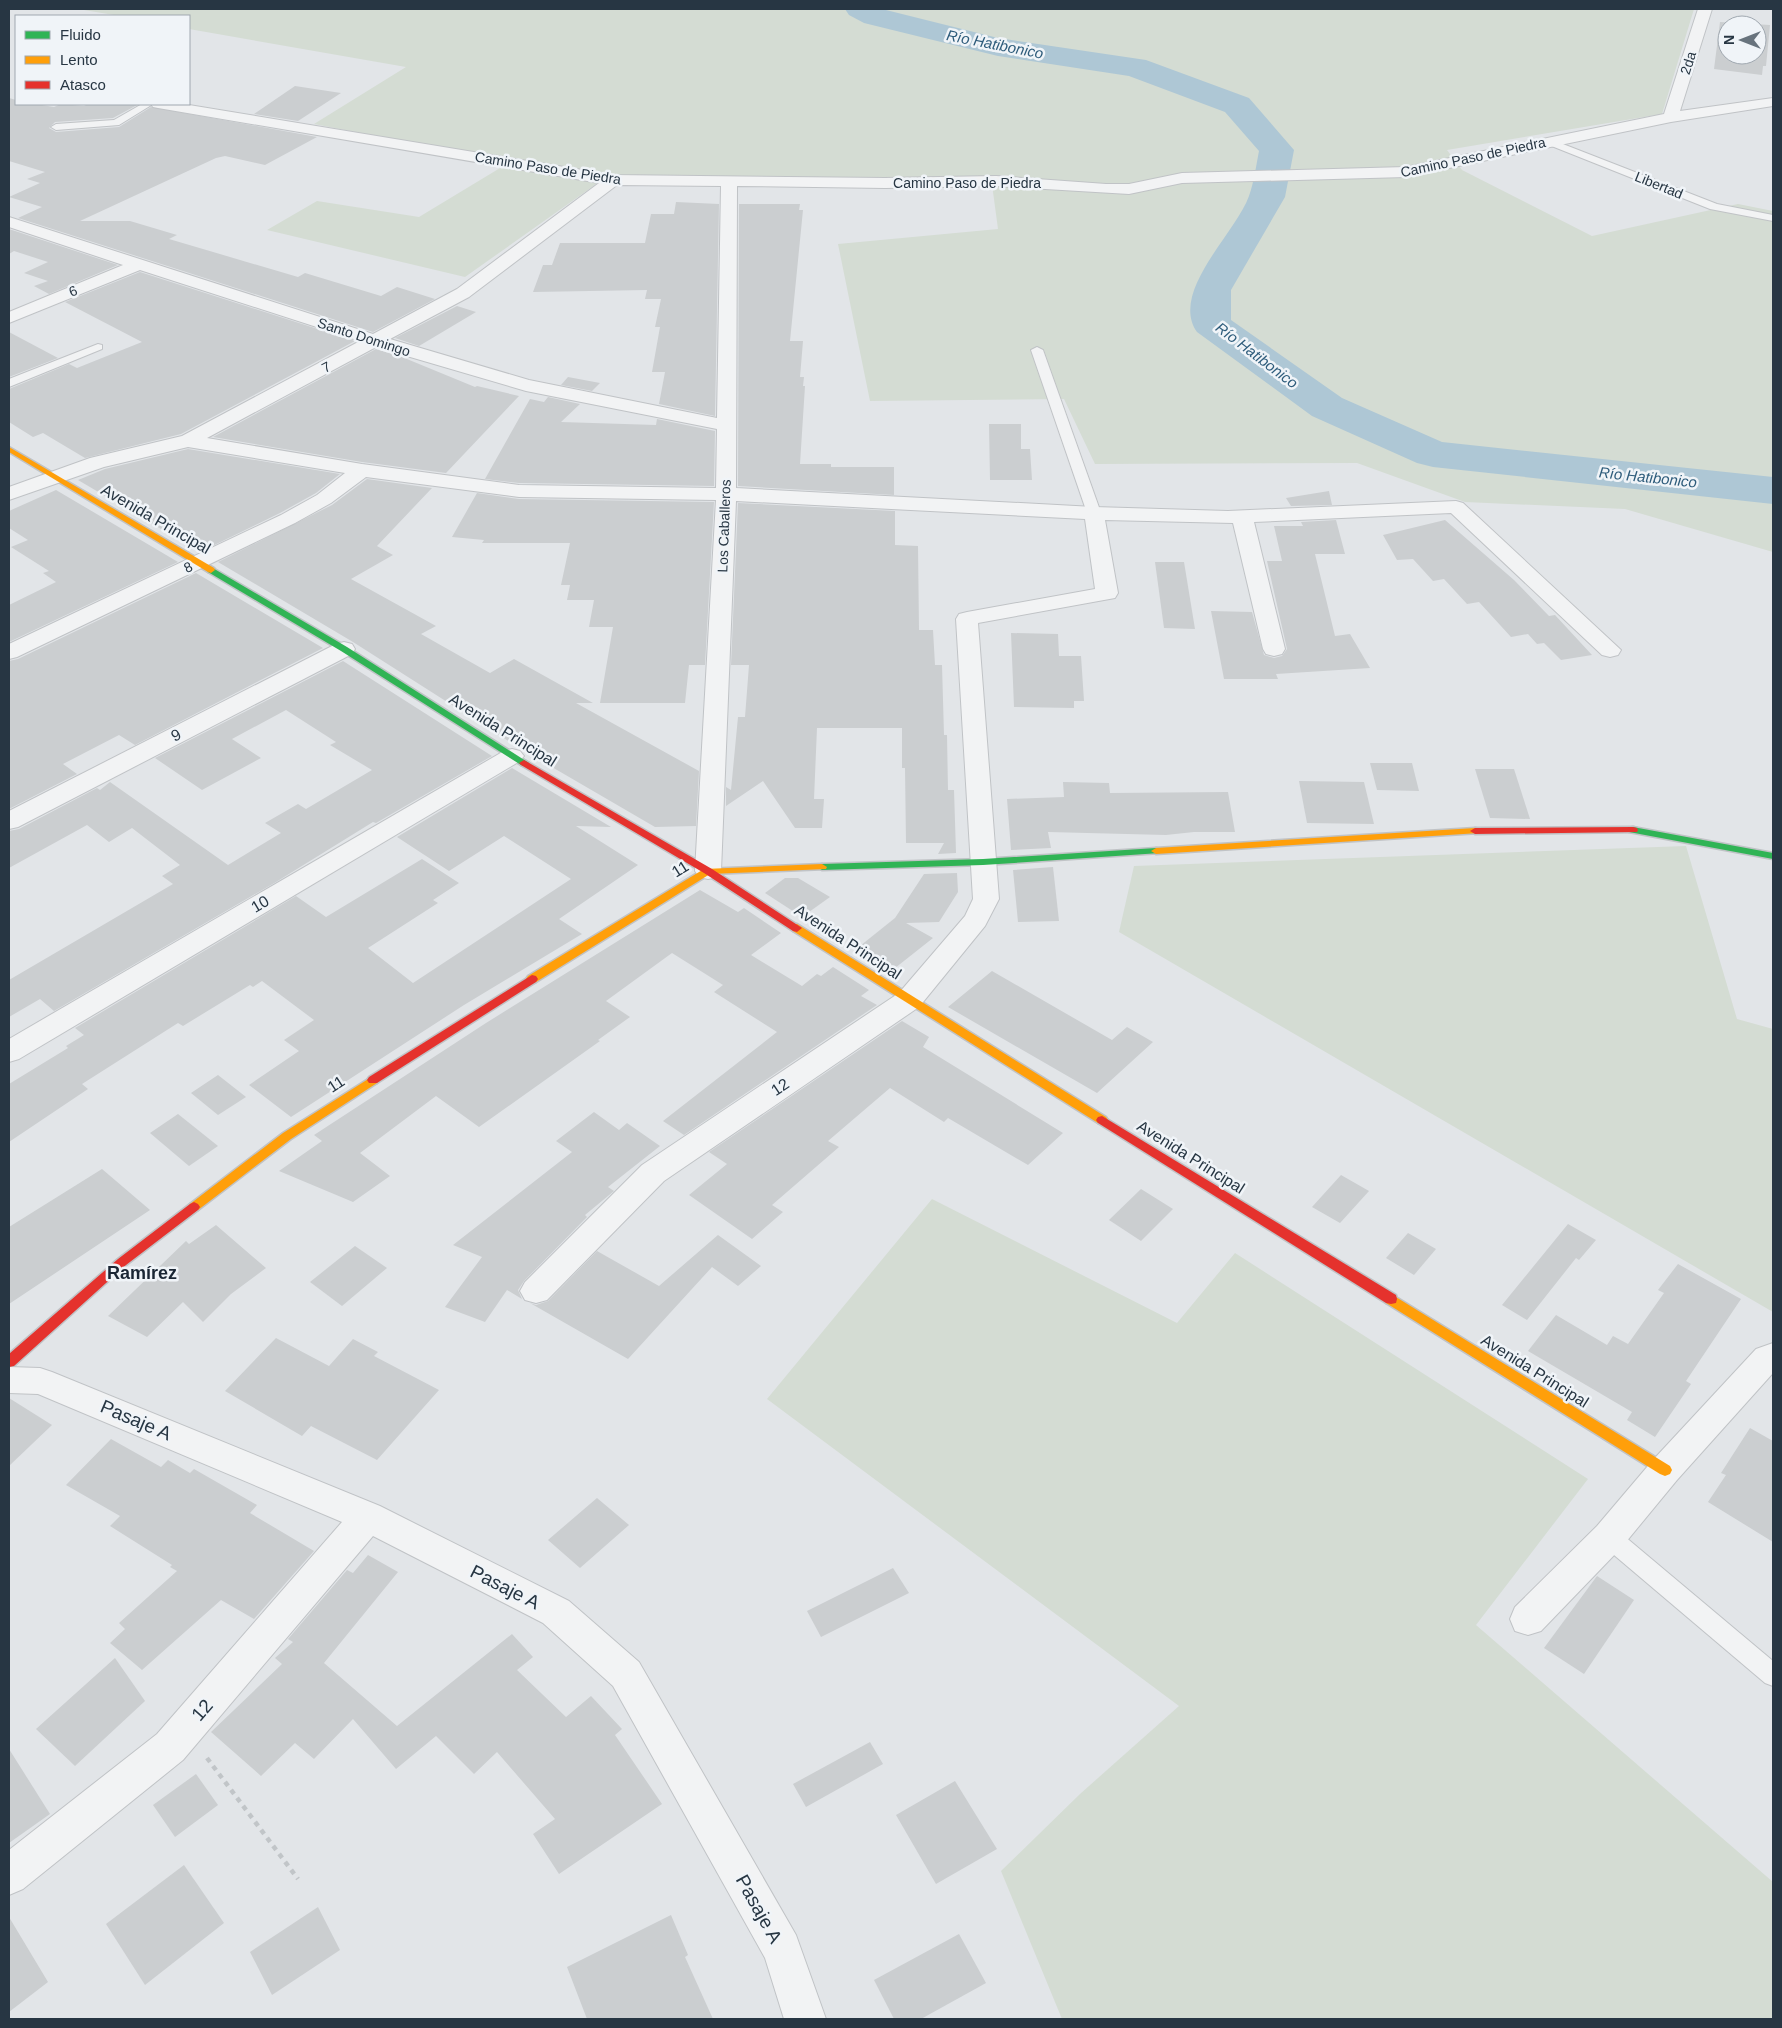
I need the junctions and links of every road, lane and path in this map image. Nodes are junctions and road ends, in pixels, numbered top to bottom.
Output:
1 (1704, 9) edge
2 (1773, 102) edge
3 (146, 105) edge
4 (164, 105) edge
5 (1671, 116) junction
6 (56, 126) dead end
7 (1548, 141) junction
8 (613, 180) junction
9 (729, 181) junction
10 (1773, 218) edge
11 (9, 222) edge
12 (137, 265) junction
13 (9, 318) edge
14 (377, 340) junction
15 (98, 347) dead end
16 (1037, 350) dead end
17 (9, 383) edge
18 (725, 425) junction
19 (188, 441) junction
20 (9, 449) edge
21 (362, 470) junction
22 (51, 476) junction
23 (9, 494) edge
24 (726, 494) junction
25 (1094, 513) junction
26 (1242, 516) junction
27 (198, 562) junction
28 (344, 649) junction
29 (1274, 649) dead end
30 (1610, 650) dead end
31 (9, 652) edge
32 (512, 756) junction
33 (9, 821) edge
34 (1773, 856) edge
35 (983, 862) junction
36 (708, 871) junction
37 (909, 1000) junction
38 (9, 1052) edge
39 (536, 1291) dead end
40 (1773, 1356) edge
41 (9, 1362) edge
42 (9, 1380) edge
43 (1665, 1470) junction
44 (368, 1517) junction
45 (1609, 1537) junction
46 (1528, 1619) dead end
47 (1773, 1675) edge
48 (186, 1730) junction
49 (9, 1875) edge
50 (298, 1879) dead end
51 (805, 2019) edge

1 - 5 street, 2da
2 - 5 street, Camino Paso de Piedra
3 - 6 lane
4 - 8 street, Camino Paso de Piedra
5 - 7 street, Camino Paso de Piedra
7 - 9 street, Camino Paso de Piedra
7 - 10 lane, Libertad
8 - 9 street, Camino Paso de Piedra
8 - 14 street, 7
9 - 18 street, Los Caballeros
11 - 12 street, Santo Domingo
12 - 13 street, 6
12 - 14 street, Santo Domingo
14 - 18 street, Santo Domingo
14 - 19 street, 7
15 - 17 lane
16 - 25 lane
18 - 24 street, Los Caballeros
19 - 21 street
19 - 22 street, 7
20 - 22 street, Avenida Principal
21 - 24 street
21 - 27 street, 8
22 - 23 street, 7
22 - 27 street, Avenida Principal
24 - 25 street
24 - 36 street, Los Caballeros
25 - 26 street
25 - 35 street, 12
26 - 29 street
26 - 30 street
27 - 28 street, Avenida Principal
27 - 31 street, 8
28 - 32 street, Avenida Principal
28 - 33 street, 9
32 - 36 street, Avenida Principal
32 - 38 street, 10
34 - 35 street
35 - 36 street
35 - 37 street, 12
36 - 37 street, Avenida Principal
36 - 41 street, 11
37 - 39 street, 12
37 - 43 street, Avenida Principal
40 - 43 street
42 - 44 street, Pasaje A
43 - 45 street
44 - 48 street, 12
44 - 51 street, Pasaje A
45 - 46 street
45 - 47 lane
48 - 49 street, 12
48 - 50 path

